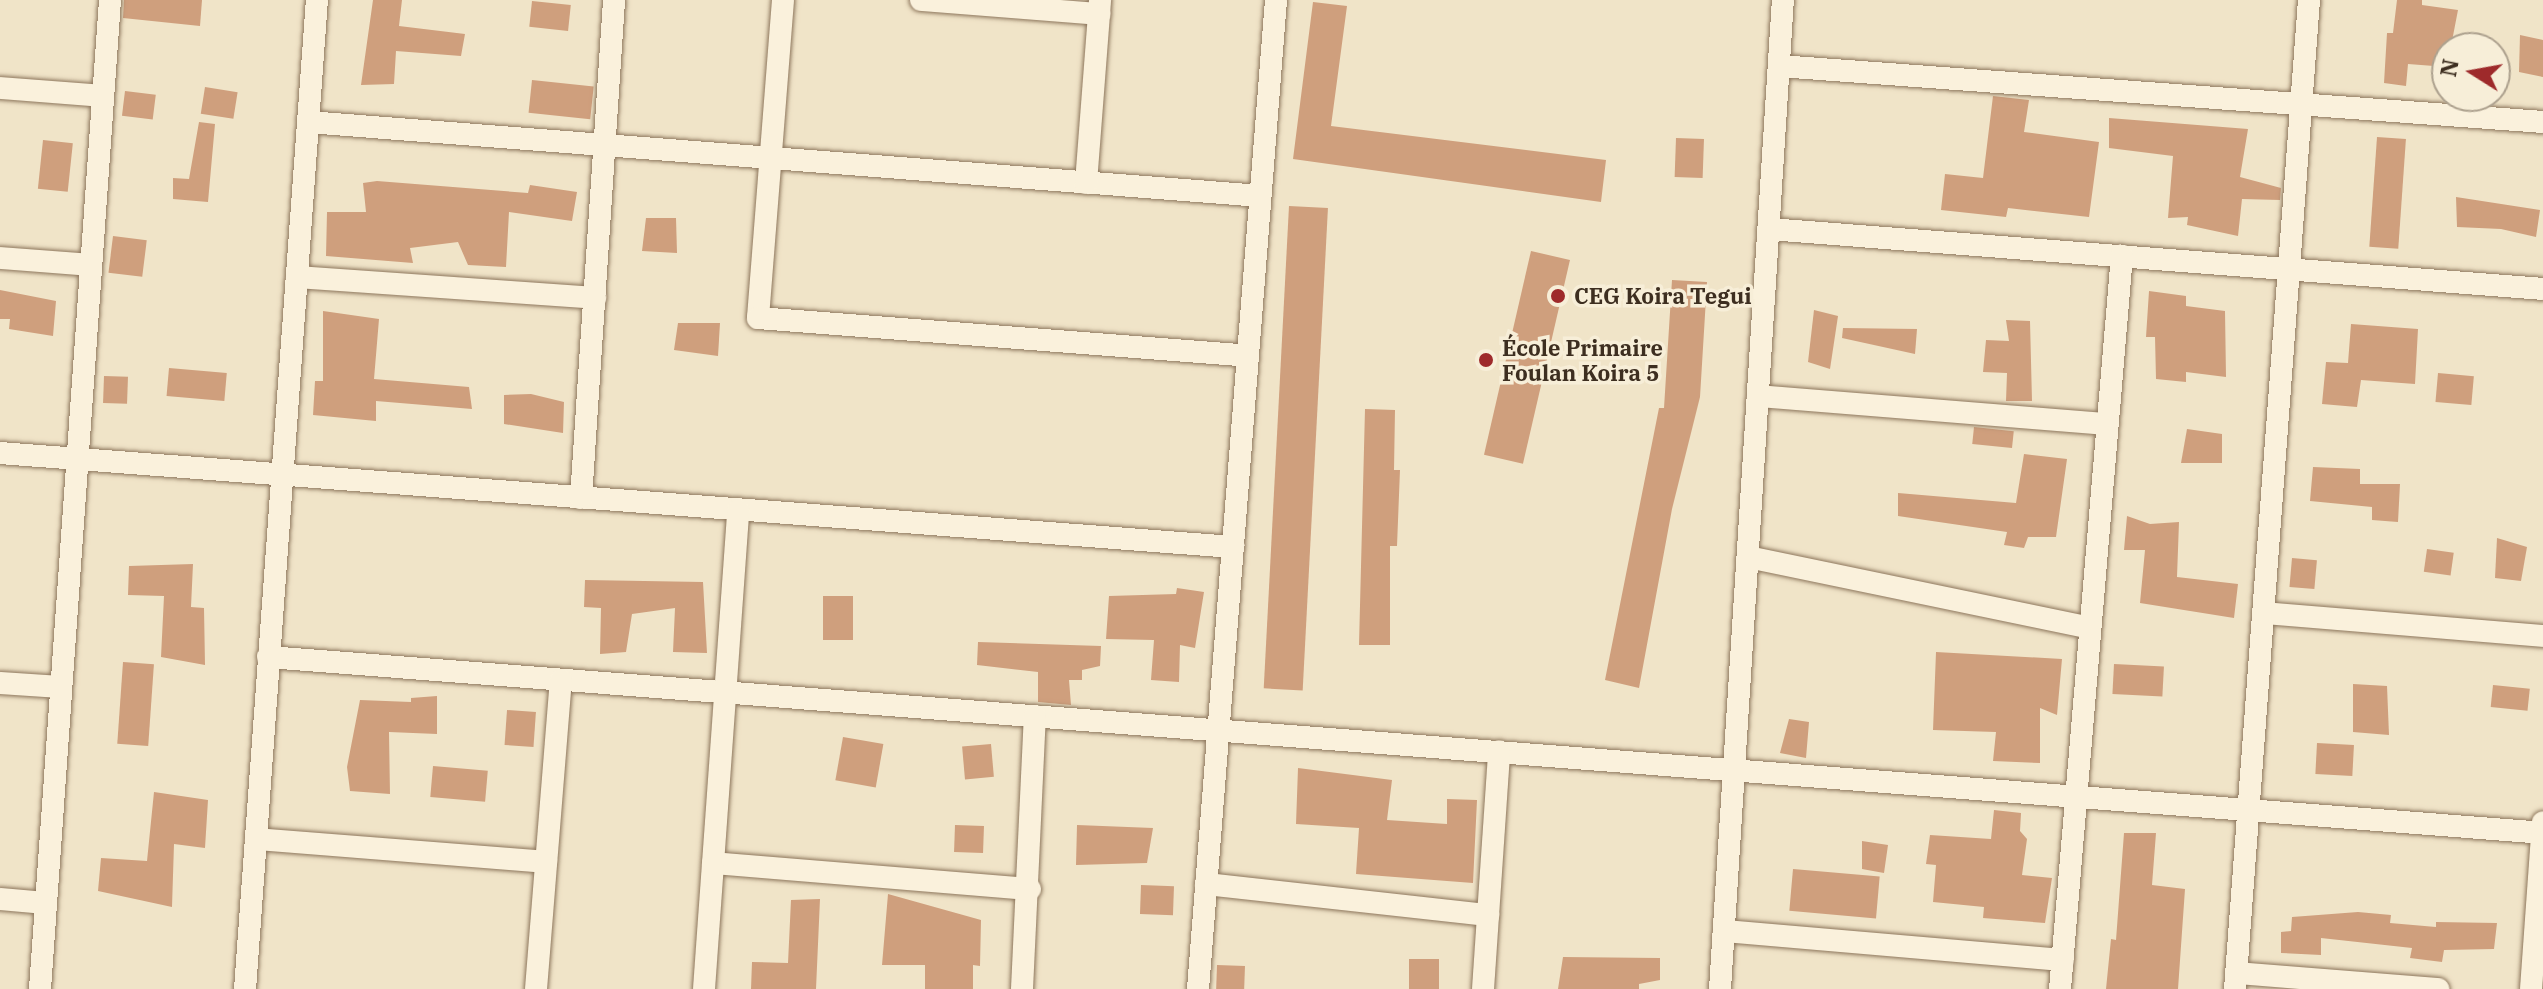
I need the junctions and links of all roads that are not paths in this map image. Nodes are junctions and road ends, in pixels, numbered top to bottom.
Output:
1 (110, 0) edge
2 (317, 0) edge
3 (614, 0) edge
4 (783, 0) edge
5 (921, 0) edge
6 (1276, 0) edge
7 (1783, 0) edge
8 (2309, 0) edge
9 (1100, 7) edge
10 (1779, 66) junction
11 (0, 88) edge
12 (103, 96) junction
13 (2301, 104) junction
14 (308, 122) junction
15 (2543, 122) edge
16 (602, 145) junction
17 (770, 158) junction
18 (1086, 183) junction
19 (1260, 196) junction
20 (1769, 229) junction
21 (2122, 256) junction
22 (0, 258) edge
23 (91, 265) junction
24 (2289, 269) junction
25 (297, 277) junction
26 (2543, 289) edge
27 (595, 298) junction
28 (1248, 356) junction
29 (1758, 396) junction
30 (2106, 424) junction
31 (0, 453) edge
32 (78, 459) junction
33 (282, 475) junction
34 (581, 498) junction
35 (738, 510) junction
36 (1233, 547) junction
37 (1748, 557) junction
38 (2264, 613) junction
39 (2090, 628) junction
40 (2543, 636) edge
41 (268, 657) junction
42 (561, 680) junction
43 (0, 683) edge
44 (61, 687) junction
45 (725, 693) junction
46 (1035, 716) junction
47 (1218, 731) junction
48 (1499, 752) junction
49 (1734, 770) junction
50 (2076, 796) junction
51 (2249, 810) junction
52 (2543, 822) edge
53 (2543, 832) edge
54 (256, 839) junction
55 (546, 862) junction
56 (713, 863) junction
57 (1206, 884) junction
58 (1030, 889) junction
59 (0, 899) edge
60 (46, 903) junction
61 (1488, 915) junction
62 (1724, 931) junction
63 (2063, 960) junction
64 (2236, 981) edge
65 (40, 989) edge
66 (245, 989) edge
67 (536, 989) edge
68 (704, 989) edge
69 (1022, 989) edge
70 (1198, 989) edge
71 (1483, 989) edge
72 (1720, 989) edge
73 (2060, 989) edge
74 (2438, 989) edge
75 (2531, 989) edge

1 - 12 street
2 - 14 street
3 - 16 street
4 - 17 street
5 - 9 street
6 - 19 street
7 - 10 street
8 - 13 street
9 - 18 street
10 - 13 street
10 - 20 street
11 - 12 street
12 - 23 street
13 - 15 street
13 - 24 street
14 - 16 street
14 - 25 street
16 - 17 street
16 - 27 street
17 - 18 street
17 - 28 street
18 - 19 street
19 - 28 street
20 - 21 street
20 - 29 street
21 - 24 street
21 - 30 street
22 - 23 street
23 - 32 street
24 - 26 street
24 - 38 street
25 - 27 street
25 - 33 street
27 - 34 street
28 - 36 street
29 - 30 street
29 - 37 street
30 - 39 street
31 - 32 street
32 - 33 street
32 - 44 street
33 - 34 street
33 - 41 street
34 - 35 street
35 - 36 street
35 - 45 street
36 - 47 street
37 - 39 street
37 - 49 street
38 - 40 street
38 - 51 street
39 - 50 street
41 - 42 street
41 - 54 street
42 - 45 street
42 - 55 street
43 - 44 street
44 - 60 street
45 - 46 street
45 - 56 street
46 - 47 street
46 - 58 street
47 - 48 street
47 - 57 street
48 - 49 street
48 - 61 street
49 - 50 street
49 - 62 street
50 - 51 street
50 - 63 street
51 - 53 street
51 - 64 street
52 - 53 street
53 - 75 street
54 - 55 street
54 - 66 street
55 - 67 street
56 - 58 street
56 - 68 street
57 - 61 street
57 - 70 street
58 - 69 street
59 - 60 street
60 - 65 street
61 - 71 street
62 - 63 street
62 - 72 street
63 - 73 street
64 - 74 street

